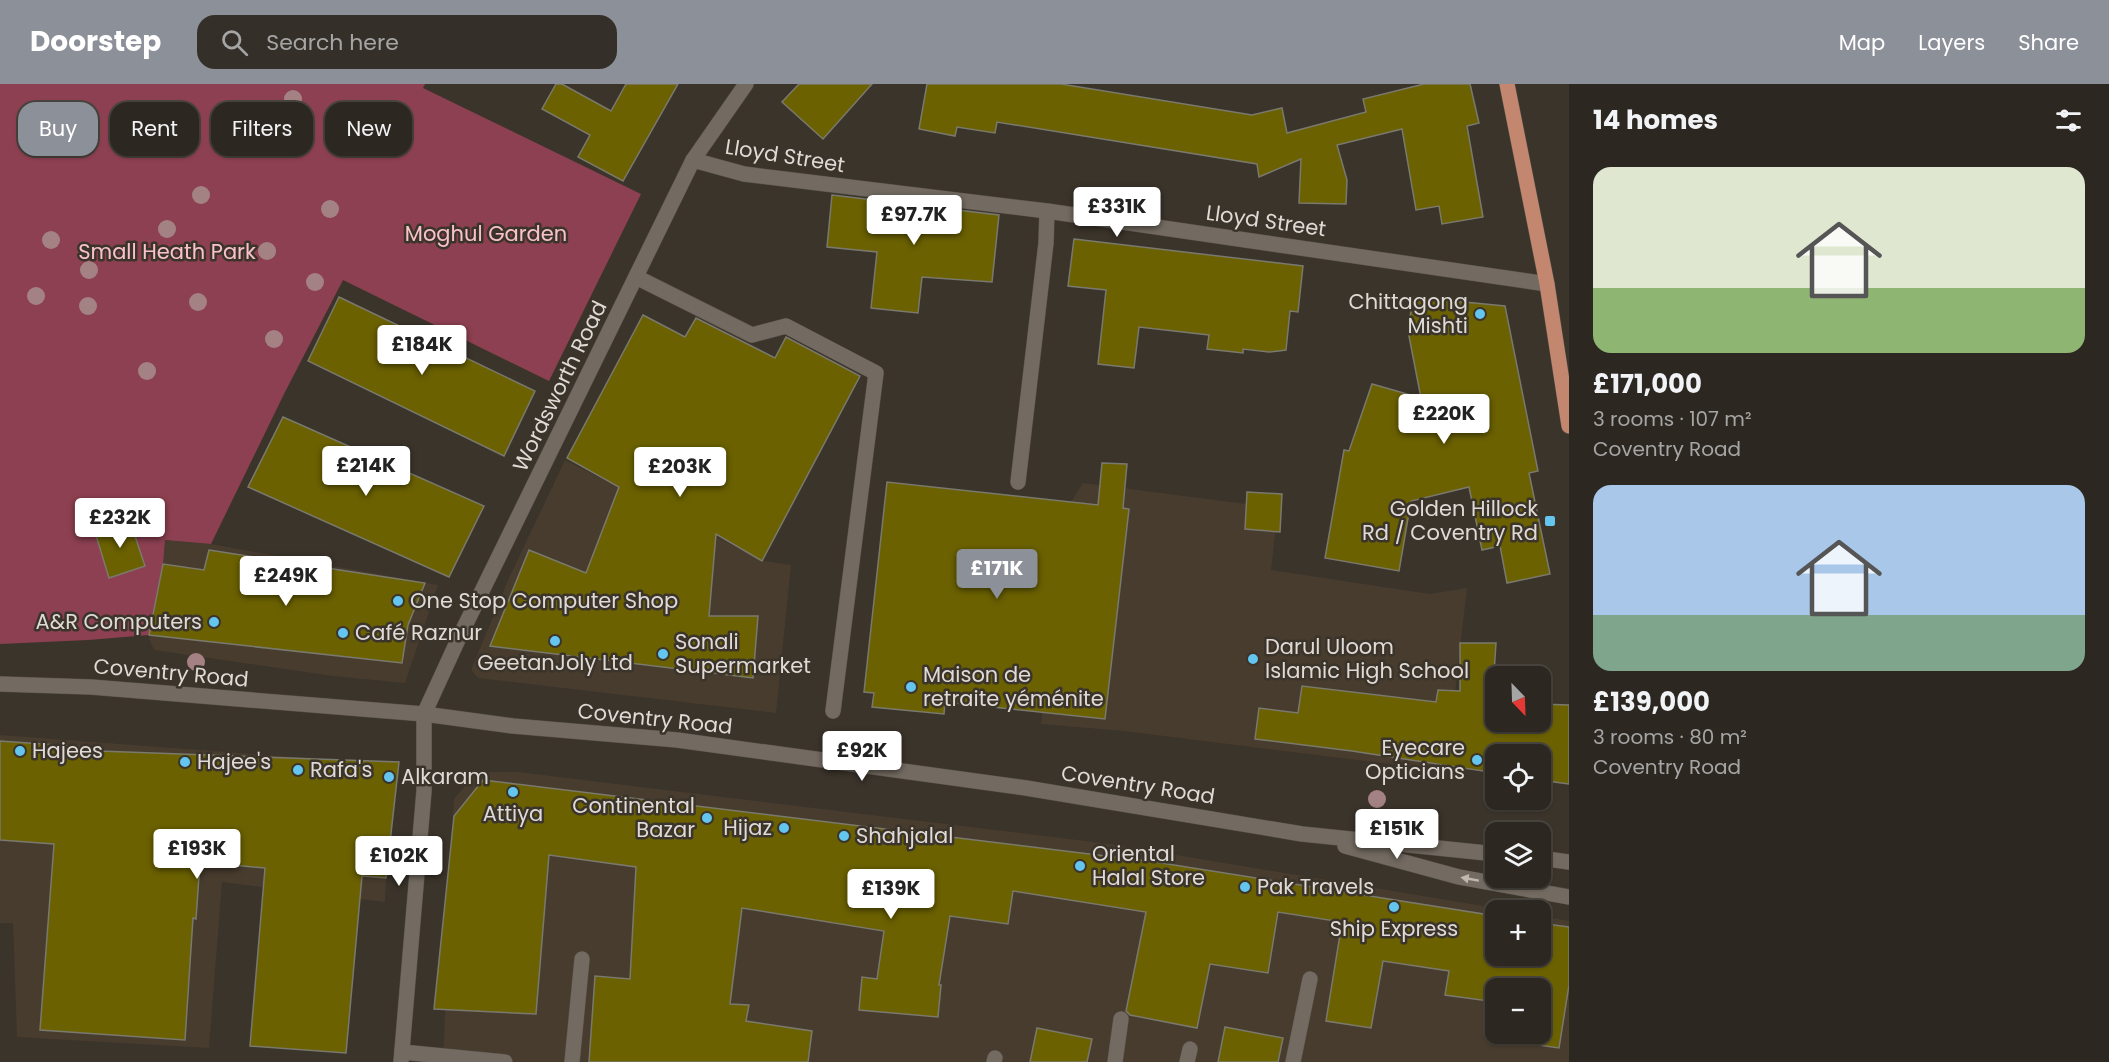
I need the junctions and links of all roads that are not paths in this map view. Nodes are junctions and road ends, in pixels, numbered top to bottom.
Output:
1 (746, 84) edge
2 (1507, 84) edge
3 (693, 160) junction
4 (1047, 211) junction
5 (636, 278) junction
6 (1547, 284) junction
7 (1569, 426) edge
8 (1018, 482) dead end
9 (0, 684) edge
10 (833, 711) dead end
11 (424, 714) junction
12 (1302, 834) junction
13 (1485, 853) edge
14 (1551, 860) edge
15 (1569, 862) edge
16 (1569, 897) edge
17 (582, 959) dead end
18 (1310, 979) dead end
19 (1121, 1019) dead end
20 (402, 1057) edge
21 (505, 1062) edge
22 (572, 1062) edge
23 (1115, 1062) edge
24 (1293, 1062) edge

1 - 3 street, Wordsworth Road
2 - 6 main road
3 - 4 street, Lloyd Street
3 - 5 street, Wordsworth Road
4 - 6 street, Lloyd Street
4 - 8 street
5 - 10 street
5 - 11 street, Wordsworth Road
6 - 7 main road
9 - 11 street, Coventry Road
11 - 12 street, Coventry Road
11 - 20 street
12 - 13 street, Coventry Road
16 -> 12 street, Coventry Road
14 - 15 street
17 - 22 street
18 - 24 street
19 - 23 street
20 - 21 street

